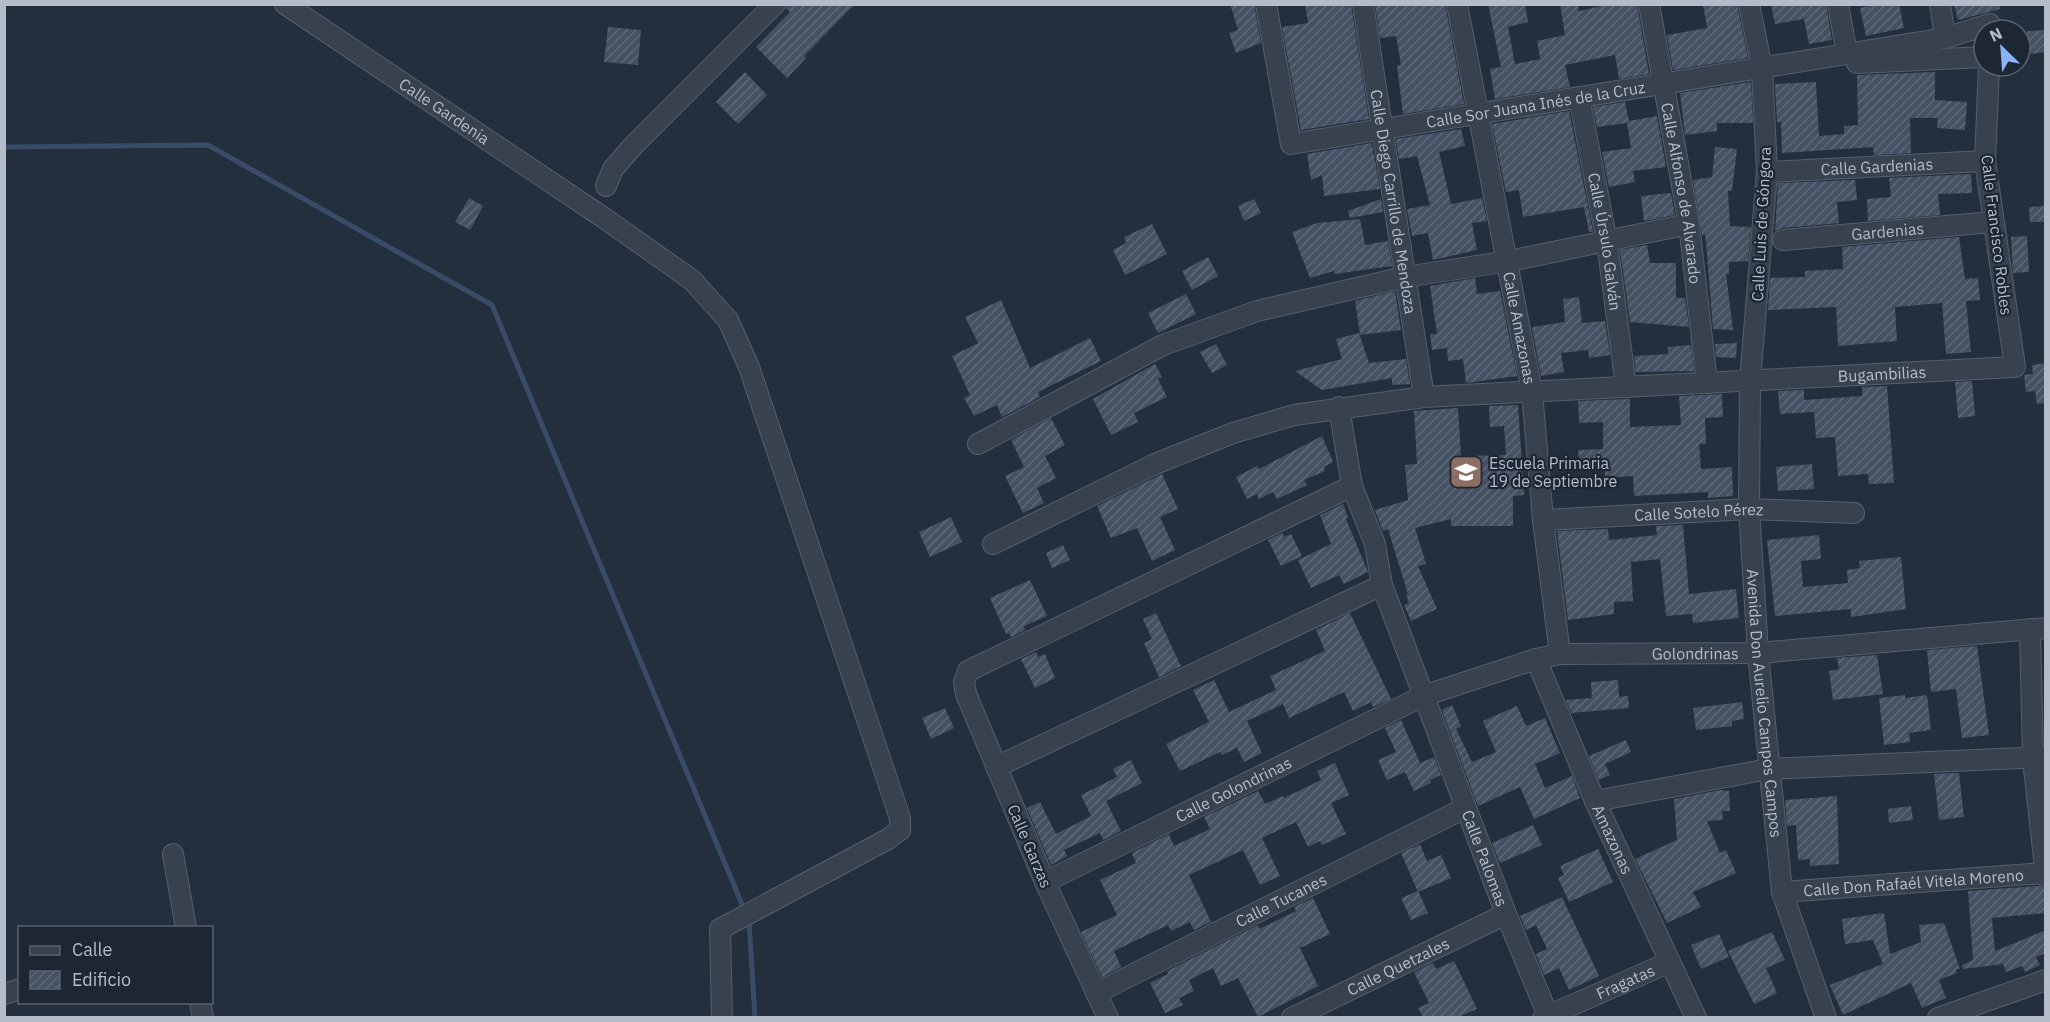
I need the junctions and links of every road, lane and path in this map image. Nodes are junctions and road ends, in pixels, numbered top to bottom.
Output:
1 (285, 4) edge
2 (775, 4) edge
3 (1363, 4) edge
4 (1456, 4) edge
5 (1649, 4) edge
6 (1749, 4) edge
7 (1838, 4) edge
8 (1940, 4) edge
9 (1272, 6) edge
10 (1972, 27) edge
11 (1945, 38) junction
12 (1847, 54) junction
13 (1972, 58) edge
14 (1771, 67) junction
15 (1988, 78) edge
16 (1665, 82) junction
17 (1579, 97) junction
18 (1478, 111) junction
19 (1381, 129) junction
20 (1985, 161) junction
21 (1767, 172) junction
22 (606, 186) dead end
23 (1993, 222) junction
24 (1689, 224) junction
25 (1783, 240) dead end
26 (1607, 242) junction
27 (1509, 261) junction
28 (1405, 277) junction
29 (2015, 367) joint
30 (1750, 381) junction
31 (1707, 383) junction
32 (1626, 387) junction
33 (1532, 392) junction
34 (1424, 397) junction
35 (1339, 407) junction
36 (978, 444) dead end
37 (1352, 486) junction
38 (1749, 509) junction
39 (1854, 513) dead end
40 (1543, 520) junction
41 (993, 544) dead end
42 (1382, 585) junction
43 (2038, 628) edge
44 (1758, 653) junction
45 (1560, 654) junction
46 (1536, 659) junction
47 (1423, 696) junction
48 (2039, 758) edge
49 (996, 767) junction
50 (1769, 769) junction
51 (1595, 801) junction
52 (1465, 808) junction
53 (173, 854) dead end
54 (2045, 875) edge
55 (1045, 882) junction
56 (1782, 892) junction
57 (1506, 914) junction
58 (186, 926) edge
59 (1670, 962) junction
60 (2046, 980) edge
61 (1096, 993) junction
62 (722, 1017) edge
63 (1108, 1017) edge
64 (1292, 1017) edge
65 (1546, 1017) edge
66 (1696, 1017) edge
67 (1826, 1017) edge
68 (1938, 1017) edge

1 - 62 street, Calle Gardenia
2 - 22 street
3 - 19 street, Calle Diego Carrillo de Mendoza
4 - 18 street, Calle Amazonas
5 - 16 street, Calle Alfonso de Alvarado
6 - 14 street, Calle Luis de Góngora
7 - 12 street
8 - 11 street
9 - 19 street, Calle Sor Juana Inés de la Cruz
10 - 11 street, Calle Sor Juana Inés de la Cruz
11 - 12 street, Calle Sor Juana Inés de la Cruz
12 - 14 street, Calle Sor Juana Inés de la Cruz
13 - 14 street, Calle Sor Juana Inés de la Cruz
14 - 16 street, Calle Sor Juana Inés de la Cruz
14 - 21 street, Calle Luis de Góngora
15 - 20 street, Calle Francisco Robles
16 - 17 street, Calle Sor Juana Inés de la Cruz
16 - 24 street, Calle Alfonso de Alvarado
17 - 18 street, Calle Sor Juana Inés de la Cruz
17 - 26 street, Calle Úrsulo Galván
18 - 19 street, Calle Sor Juana Inés de la Cruz
18 - 27 street, Calle Amazonas
19 - 28 street, Calle Diego Carrillo de Mendoza
20 - 21 street, Calle Gardenias
20 - 23 street, Calle Francisco Robles
21 - 30 street, Calle Luis de Góngora
23 - 25 street, Gardenias
23 - 29 street, Calle Francisco Robles
24 - 26 street
24 - 31 street, Calle Alfonso de Alvarado
26 - 27 street
26 - 32 street, Calle Úrsulo Galván
27 - 28 street
27 - 33 street, Calle Amazonas
28 - 34 street, Calle Diego Carrillo de Mendoza
28 - 36 street
29 - 30 street, Bugambilias
30 - 31 street, Bugambilias
30 - 38 street, Avenida Don Aurelio Campos Campos
31 - 32 street, Bugambilias
32 - 33 street, Bugambilias
33 - 34 street, Bugambilias
33 - 40 street, Calle Amazonas
34 - 35 street, Bugambilias
35 - 37 street, Calle Palomas
35 - 41 street, Bugambilias
37 - 42 street, Calle Palomas
37 - 49 street, Calle Garzas
38 - 39 street, Calle Sotelo Pérez
38 - 40 street, Calle Sotelo Pérez
38 - 44 street, Avenida Don Aurelio Campos Campos
40 - 45 street, Calle Amazonas
42 - 47 street, Calle Palomas
42 - 49 street
43 - 44 street, Golondrinas
43 - 48 street
44 - 45 street, Golondrinas
44 - 50 street, Avenida Don Aurelio Campos Campos
45 - 46 street, Golondrinas
46 - 47 street, Golondrinas
46 - 51 street, Amazonas
47 - 52 street, Calle Palomas
47 - 55 street, Calle Golondrinas
48 - 50 street
48 - 54 street
49 - 55 street, Calle Garzas
50 - 51 street
50 - 56 street, Avenida Don Aurelio Campos Campos
51 - 59 street, Amazonas
52 - 57 street, Calle Palomas
52 - 61 street, Calle Tucanes
53 - 58 street
54 - 56 street, Calle Don Rafaél Vitela Moreno
55 - 61 street, Calle Garzas
56 - 67 street, Avenida Don Aurelio Campos Campos
57 - 64 street, Calle Quetzales
57 - 65 street, Calle Palomas
59 - 65 street, Fragatas
59 - 66 street, Amazonas
60 - 68 street
61 - 63 street, Calle Garzas

